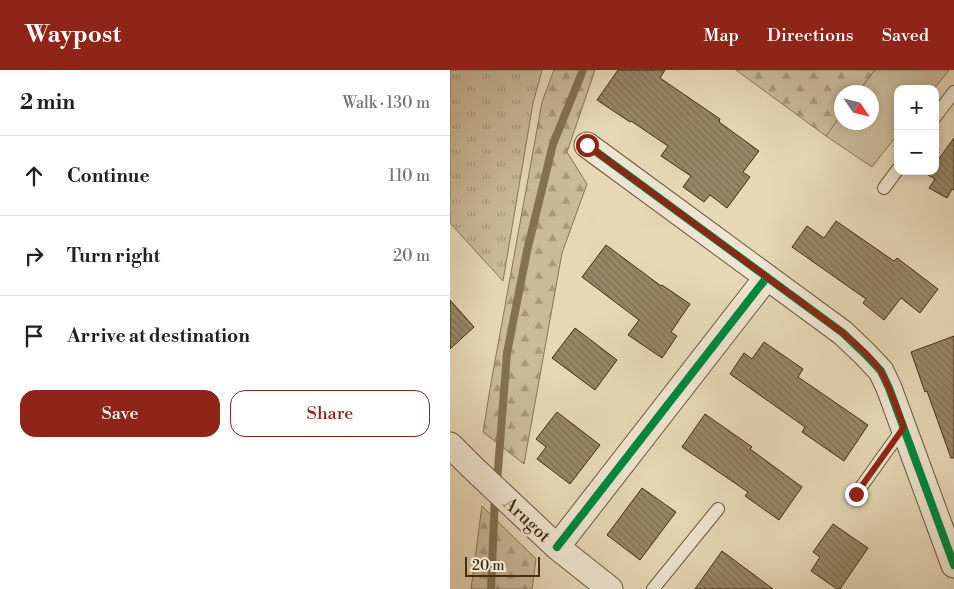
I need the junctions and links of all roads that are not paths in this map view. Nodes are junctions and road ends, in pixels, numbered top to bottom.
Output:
1 (954, 92) edge
2 (939, 112) edge
3 (587, 145) dead end
4 (894, 174) edge
5 (884, 188) dead end
6 (767, 277) junction
7 (904, 427) junction
8 (450, 444) edge
9 (856, 494) dead end
10 (718, 509) dead end
11 (557, 547) junction
12 (954, 565) edge
13 (610, 589) edge
14 (654, 589) edge

1 - 2 lane
3 - 6 street
4 - 5 lane
6 - 7 street
6 - 11 street
7 - 9 lane
7 - 12 street
8 - 11 street, Arugot
10 - 14 lane
11 - 13 street, Arugot

